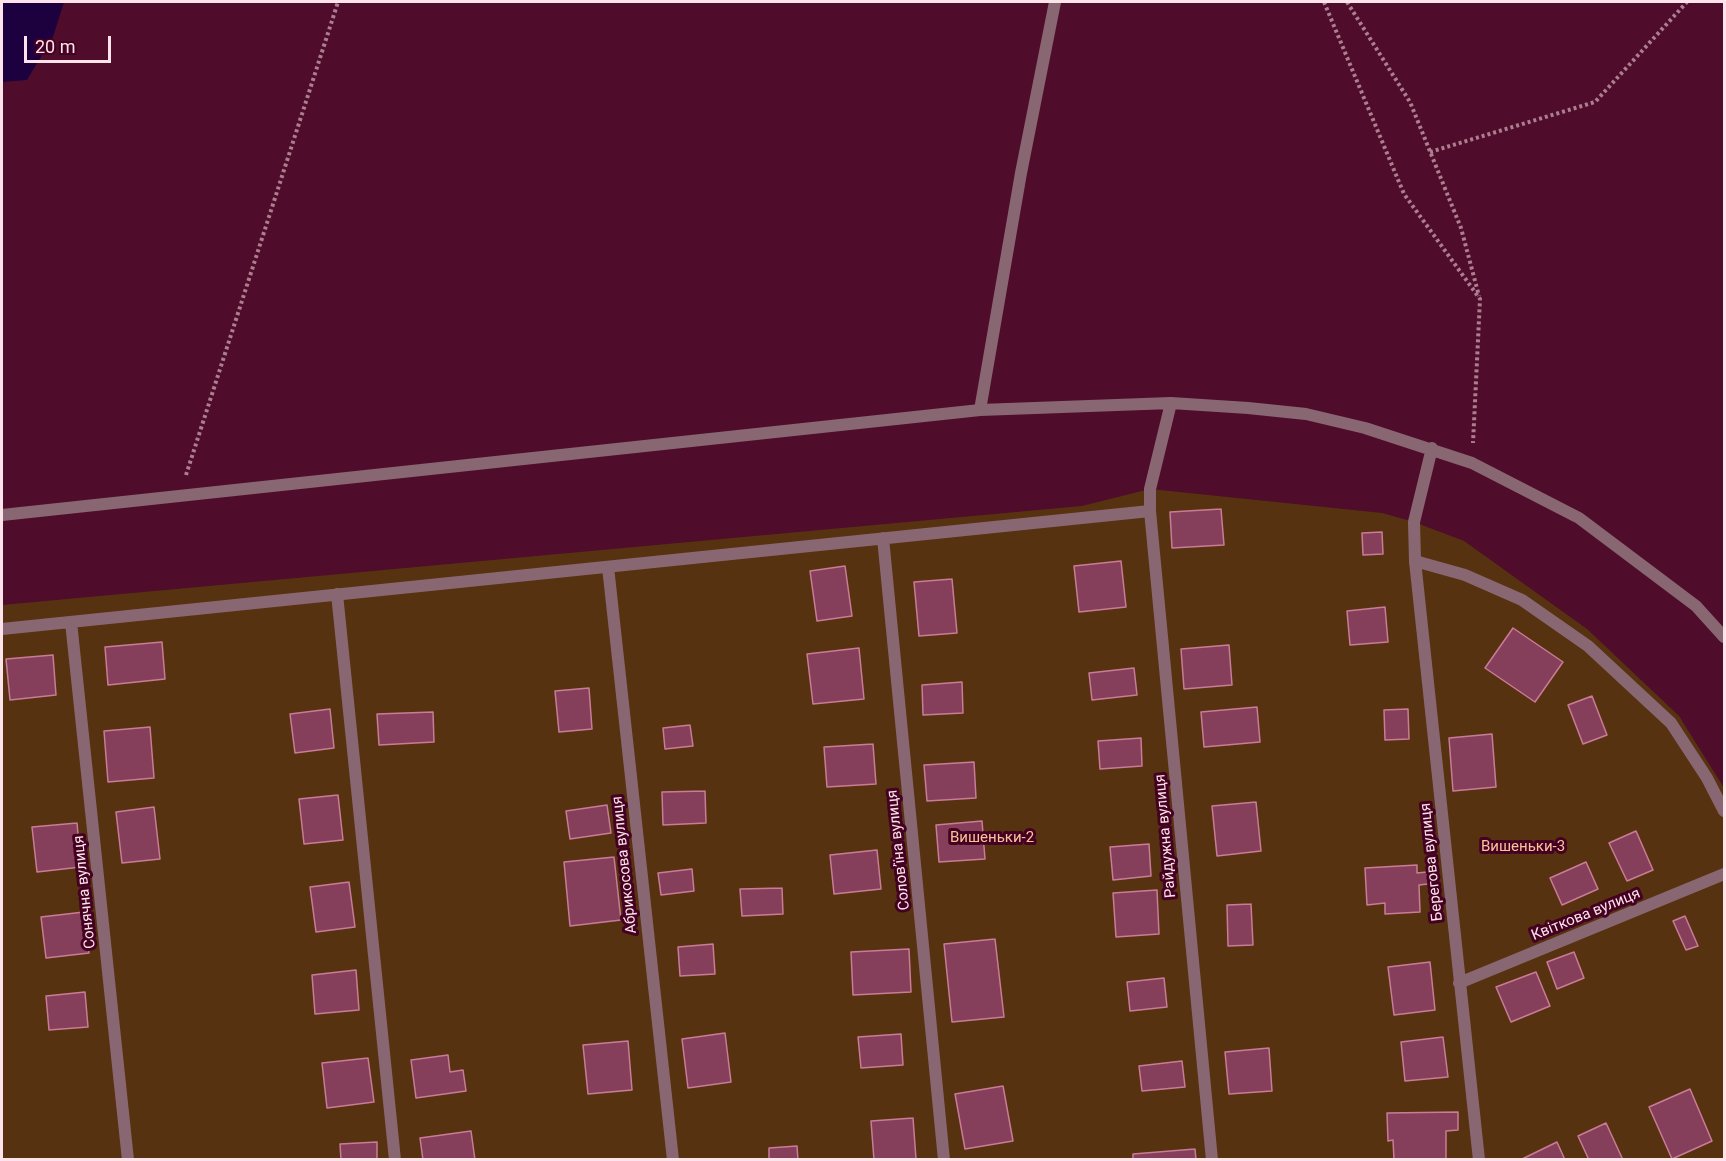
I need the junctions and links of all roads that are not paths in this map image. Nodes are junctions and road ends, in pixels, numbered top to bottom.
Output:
1 (1055, 2) edge
2 (1171, 403) junction
3 (980, 410) junction
4 (1432, 448) junction
5 (1150, 511) junction
6 (2, 515) edge
7 (883, 538) junction
8 (1415, 561) junction
9 (608, 567) junction
10 (338, 594) junction
11 (71, 622) junction
12 (2, 629) edge
13 (1725, 638) edge
14 (1725, 811) edge
15 (1725, 874) edge
16 (1459, 983) junction
17 (128, 1160) edge
18 (395, 1160) edge
19 (673, 1160) edge
20 (944, 1160) edge
21 (1212, 1160) edge
22 (1479, 1160) edge

1 - 3 street
2 - 3 street
2 - 4 street
2 - 5 street, Райдужна вулиця
3 - 6 street
4 - 8 street, Берегова вулиця
4 - 13 street
5 - 7 street
5 - 21 street, Райдужна вулиця
7 - 9 street
7 - 20 street, Соловʼїна вулиця
8 - 14 street
8 - 16 street, Берегова вулиця
9 - 10 street
9 - 19 street, Абрикосова вулиця
10 - 11 street
10 - 18 street
11 - 12 street
11 - 17 street, Сонячна вулиця
15 - 16 street, Квіткова вулиця
16 - 22 street, Берегова вулиця

